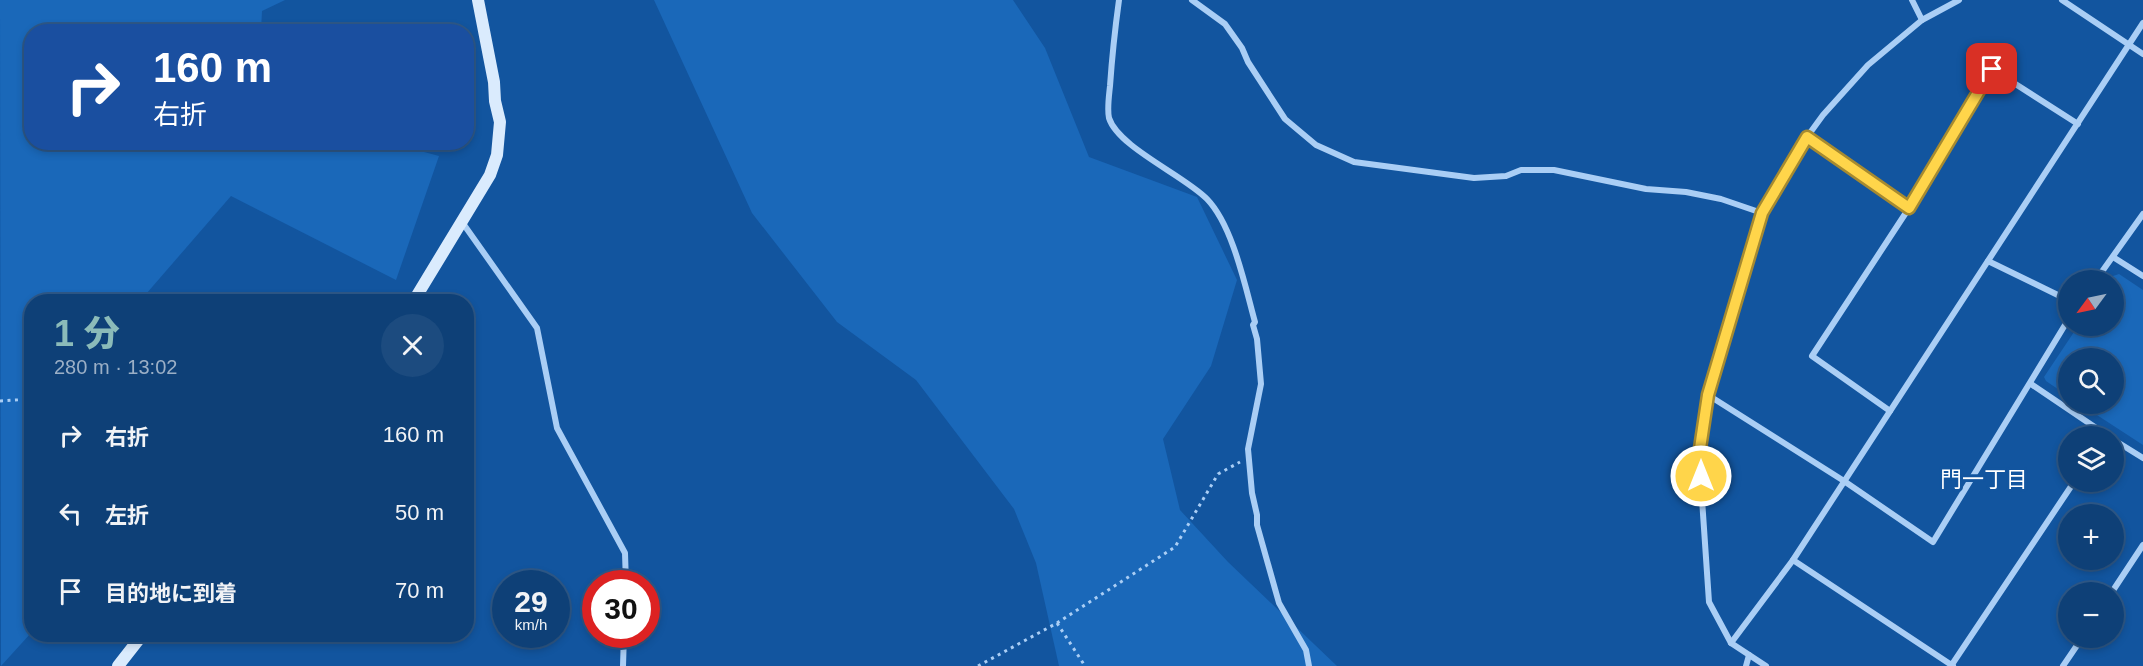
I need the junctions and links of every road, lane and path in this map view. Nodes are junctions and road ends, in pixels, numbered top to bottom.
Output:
1 (478, 0) edge
2 (1119, 0) edge
3 (1192, 0) edge
4 (1912, 0) edge
5 (1959, 0) edge
6 (2062, 0) edge
7 (1922, 20) junction
8 (2143, 23) edge
9 (2129, 45) junction
10 (2143, 54) edge
11 (2078, 124) junction
12 (1807, 137) junction
13 (1909, 208) junction
14 (1762, 213) junction
15 (2143, 214) edge
16 (462, 222) junction
17 (2113, 257) junction
18 (1988, 261) junction
19 (2103, 270) edge
20 (2143, 276) edge
21 (417, 294) edge
22 (2058, 295) edge
23 (2059, 336) edge
24 (2031, 384) junction
25 (1708, 395) junction
26 (24, 400) edge
27 (0, 401) edge
28 (1890, 411) junction
29 (2092, 426) edge
30 (2124, 446) edge
31 (1249, 456) junction
32 (2143, 458) edge
33 (1844, 481) junction
34 (2067, 492) edge
35 (2143, 545) edge
36 (1793, 560) junction
37 (626, 570) edge
38 (2119, 582) edge
39 (1057, 623) junction
40 (137, 642) edge
41 (1731, 643) junction
42 (624, 648) edge
43 (2075, 648) edge
44 (1749, 655) junction
45 (118, 666) edge
46 (623, 666) edge
47 (978, 666) edge
48 (1085, 666) edge
49 (1309, 666) edge
50 (1746, 666) edge
51 (1766, 666) edge
52 (1952, 666) edge
53 (2063, 666) edge

1 - 16 street
2 - 31 street
3 - 14 street
4 - 7 street
5 - 7 street
6 - 9 street
7 - 12 street
8 - 9 street
9 - 10 street
9 - 11 street
11 - 13 street
11 - 18 street
12 - 13 street
12 - 14 street
13 - 28 street
14 - 25 street
15 - 17 street
16 - 21 street
16 - 37 street
17 - 19 street
17 - 20 street
18 - 22 street
18 - 28 street
23 - 24 street
24 - 29 street
24 - 33 street
25 - 33 street
25 - 41 street
26 - 27 path
28 - 33 street
30 - 32 street
31 - 39 path
31 - 49 street
33 - 36 street
34 - 52 street
35 - 38 street
36 - 41 street
36 - 52 street
39 - 47 path
39 - 48 path
40 - 45 street
41 - 44 street
42 - 46 street
43 - 53 street
44 - 50 street
44 - 51 street

